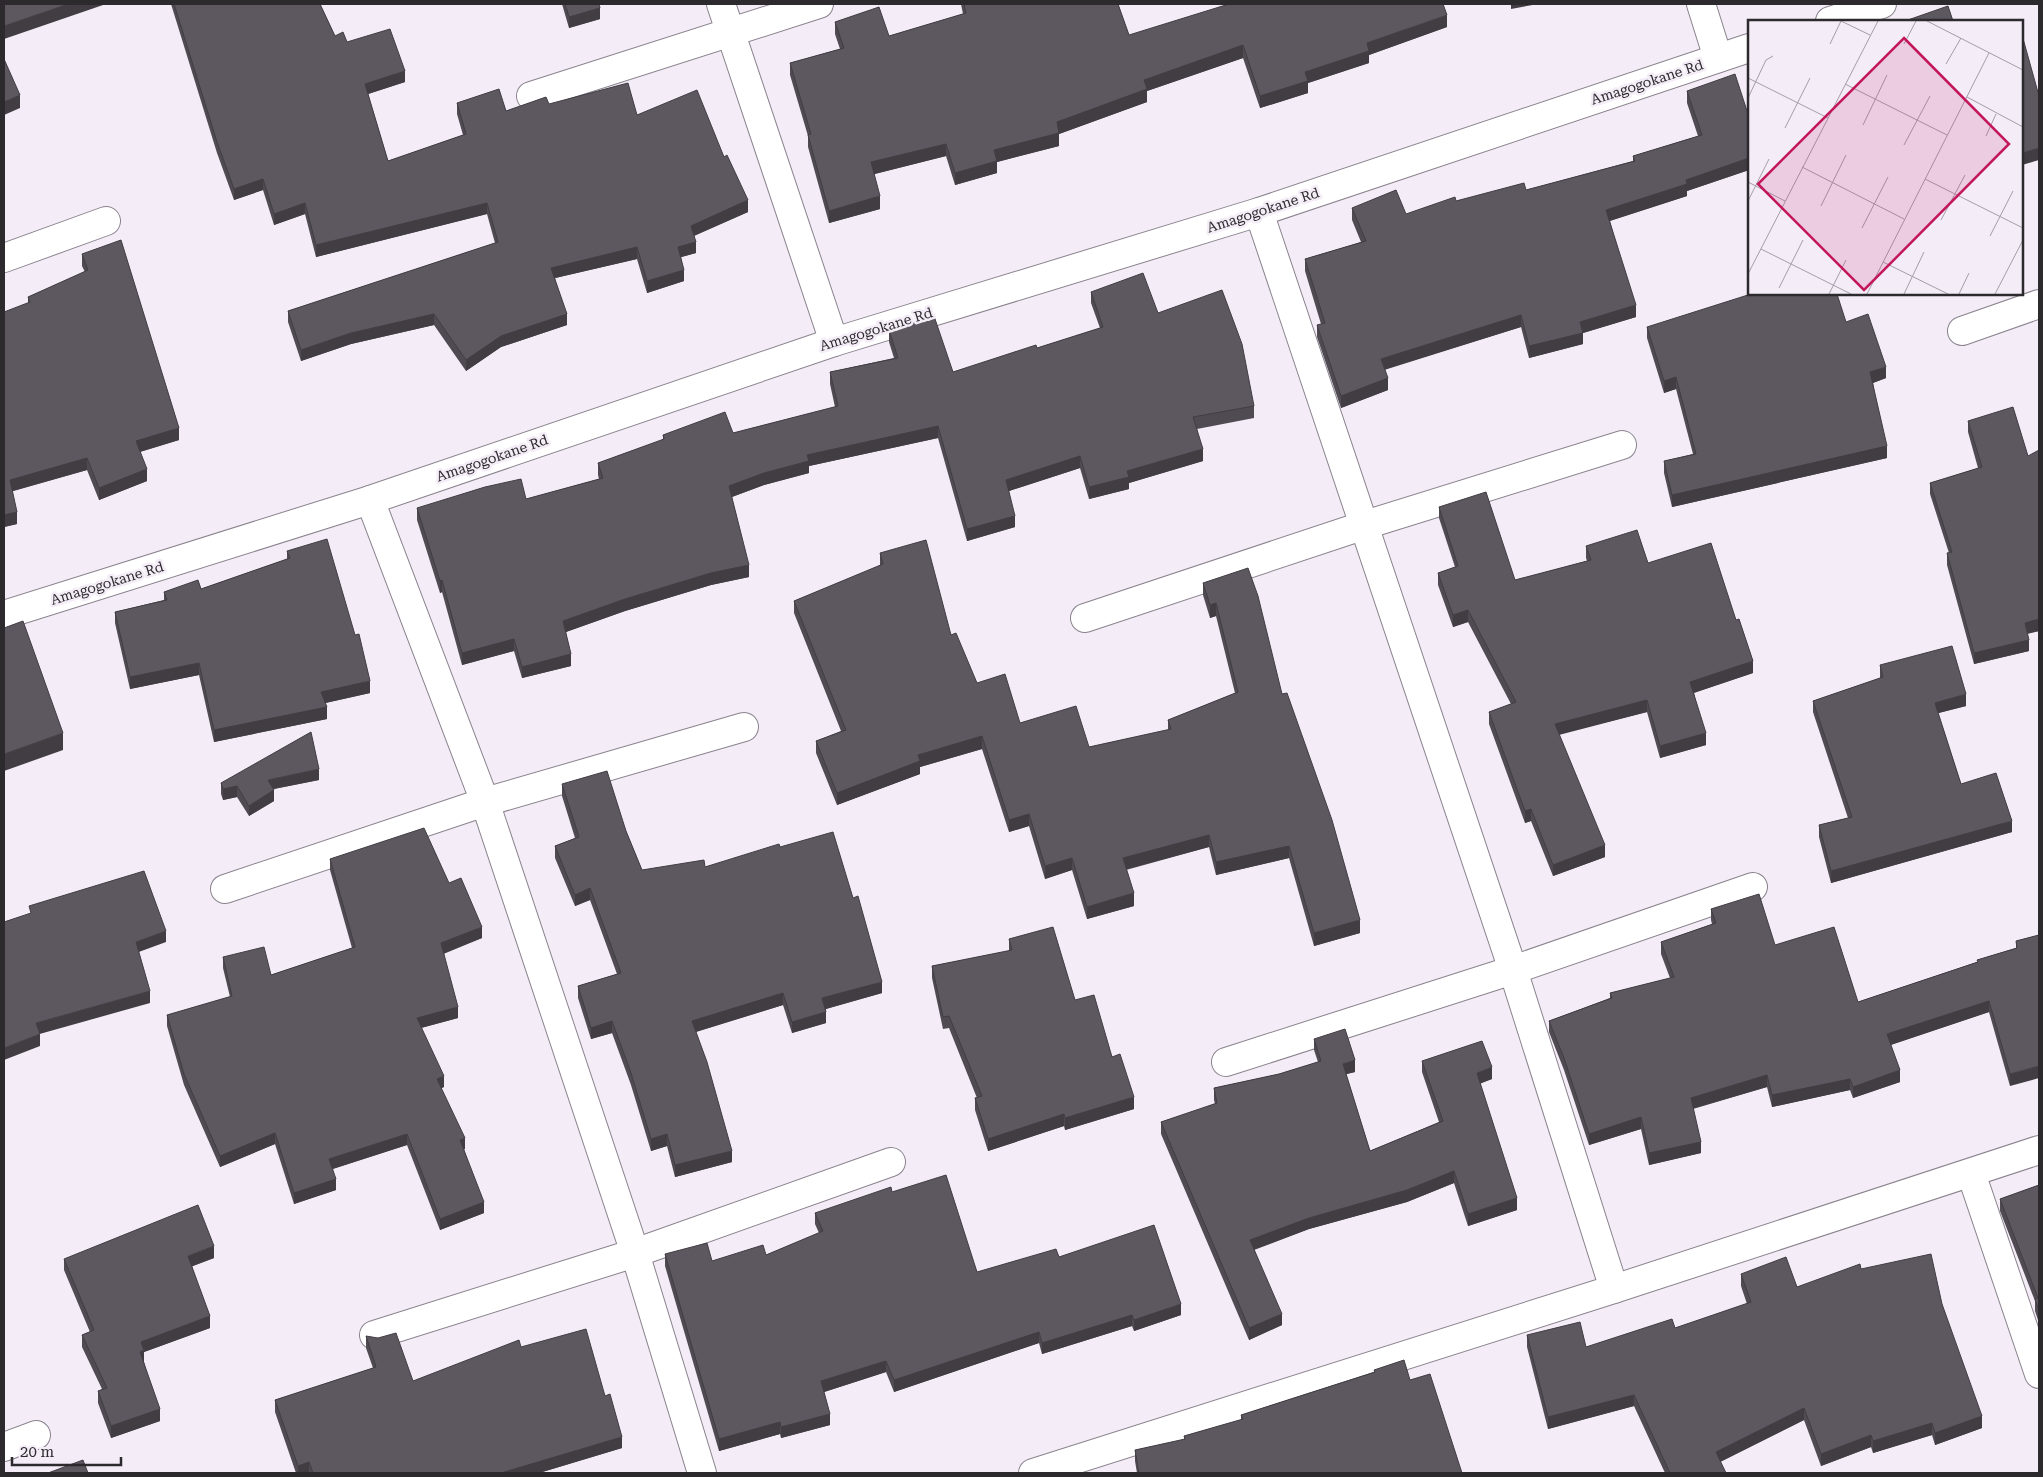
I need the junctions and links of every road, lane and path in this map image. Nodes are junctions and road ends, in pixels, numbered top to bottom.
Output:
1 (721, 4) edge
2 (819, 4) edge
3 (1701, 4) edge
4 (1882, 4) edge
5 (1833, 20) edge
6 (730, 32) junction
7 (1748, 48) edge
8 (1718, 58) junction
9 (531, 96) dead end
10 (1260, 212) junction
11 (106, 221) dead end
12 (4, 258) edge
13 (2039, 304) edge
14 (1962, 331) dead end
15 (834, 342) junction
16 (1622, 445) dead end
17 (370, 500) junction
18 (1364, 525) junction
19 (4, 615) edge
20 (1085, 618) dead end
21 (744, 727) dead end
22 (485, 802) junction
23 (1752, 887) dead end
24 (225, 888) dead end
25 (1513, 970) junction
26 (1226, 1062) dead end
27 (2039, 1150) edge
28 (891, 1162) dead end
29 (1971, 1172) junction
30 (634, 1253) junction
31 (1614, 1289) junction
32 (374, 1335) edge
33 (2039, 1374) edge
34 (36, 1435) dead end
35 (4, 1447) edge
36 (1099, 1463) edge
37 (702, 1473) edge
38 (1033, 1473) edge

1 - 6 street
2 - 6 street
3 - 8 street
4 - 5 street
6 - 9 street
6 - 15 street
7 - 8 street, Amagogokane Rd
8 - 10 street, Amagogokane Rd
10 - 15 street, Amagogokane Rd
10 - 18 street
11 - 12 street
13 - 14 street
15 - 17 street, Amagogokane Rd
16 - 18 street
17 - 19 street, Amagogokane Rd
17 - 22 street
18 - 20 street
18 - 25 street
21 - 22 street
22 - 24 street
22 - 30 street
23 - 25 street
25 - 26 street
25 - 31 street
27 - 29 street
28 - 30 street
29 - 31 street
29 - 33 street
30 - 32 street
30 - 37 street
31 - 36 street
34 - 35 street
36 - 38 street

